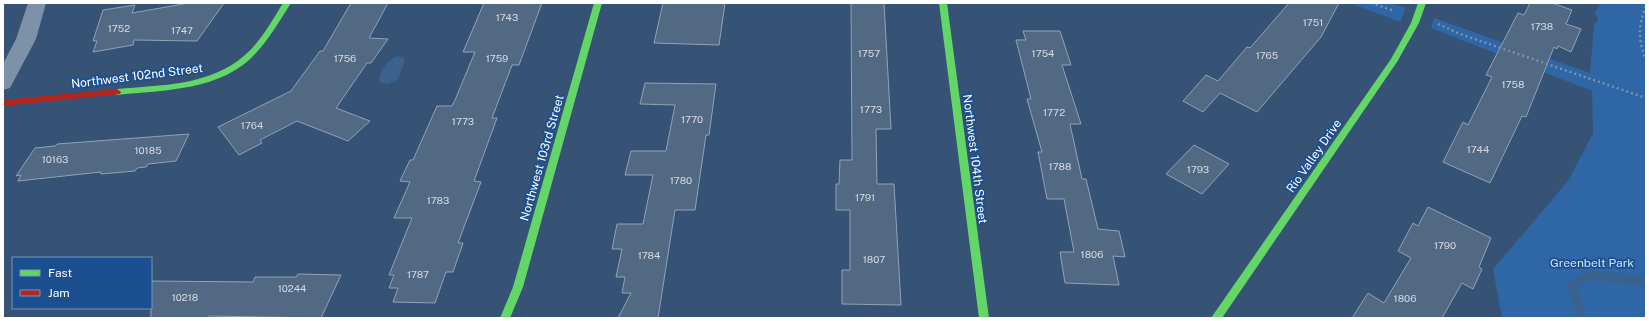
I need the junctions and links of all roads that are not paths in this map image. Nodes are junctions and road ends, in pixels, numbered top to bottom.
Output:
1 (37, 3) edge
2 (287, 3) edge
3 (598, 3) edge
4 (944, 3) edge
5 (1422, 3) edge
6 (3, 82) edge
7 (3, 103) edge
8 (505, 318) edge
9 (984, 318) edge
10 (1216, 318) edge

1 - 6 street
2 - 7 street, Northwest 102nd Street
3 - 8 street, Northwest 103rd Street
4 - 9 street, Northwest 104th Street
5 - 10 street, Rio Valley Drive

